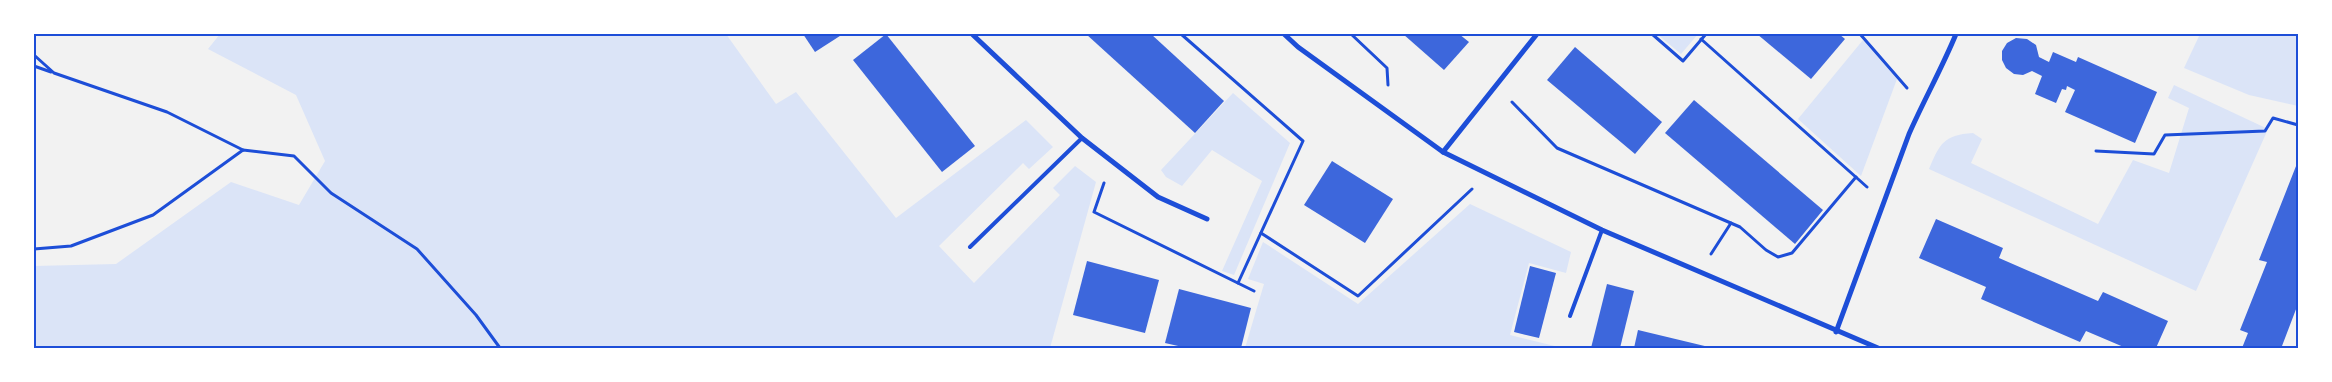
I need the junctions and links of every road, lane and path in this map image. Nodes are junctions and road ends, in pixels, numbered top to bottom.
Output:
1 (972, 34) edge
2 (1181, 34) edge
3 (1284, 34) edge
4 (1351, 34) edge
5 (1537, 34) edge
6 (1652, 34) edge
7 (1706, 34) edge
8 (1860, 34) edge
9 (1956, 34) edge
10 (1701, 40) junction
11 (34, 55) edge
12 (34, 66) edge
13 (54, 73) junction
14 (1496, 85) junction
15 (1922, 105) junction
16 (1389, 113) junction
17 (2298, 125) edge
18 (1082, 138) junction
19 (243, 150) junction
20 (2096, 151) dead end
21 (1443, 152) junction
22 (1111, 161) junction
23 (1488, 174) junction
24 (1856, 177) junction
25 (1884, 202) junction
26 (1207, 219) dead end
27 (1731, 223) junction
28 (1602, 230) junction
29 (1261, 232) junction
30 (970, 247) dead end
31 (34, 249) edge
32 (1700, 273) junction
33 (1238, 283) junction
34 (1254, 291) dead end
35 (1570, 316) dead end
36 (1836, 332) junction
37 (500, 348) edge
38 (1878, 348) edge

1 - 18 street
2 - 29 path
3 - 16 street
4 - 16 path
5 - 14 street
6 - 10 path
7 - 10 path
8 - 15 path
9 - 15 street
10 - 24 path
11 - 13 path
12 - 13 path
13 - 19 path
14 - 21 street
14 - 27 path
15 - 25 street
16 - 21 street
17 - 20 path
18 - 22 street
18 - 30 lane
19 - 31 path
19 - 37 path
21 - 23 street
22 - 26 street
22 - 33 path
23 - 28 street
23 - 29 path
24 - 25 path
24 - 27 path
25 - 36 street
27 - 32 path
28 - 32 street
28 - 35 lane
29 - 33 path
32 - 36 street
33 - 34 path
36 - 38 street

